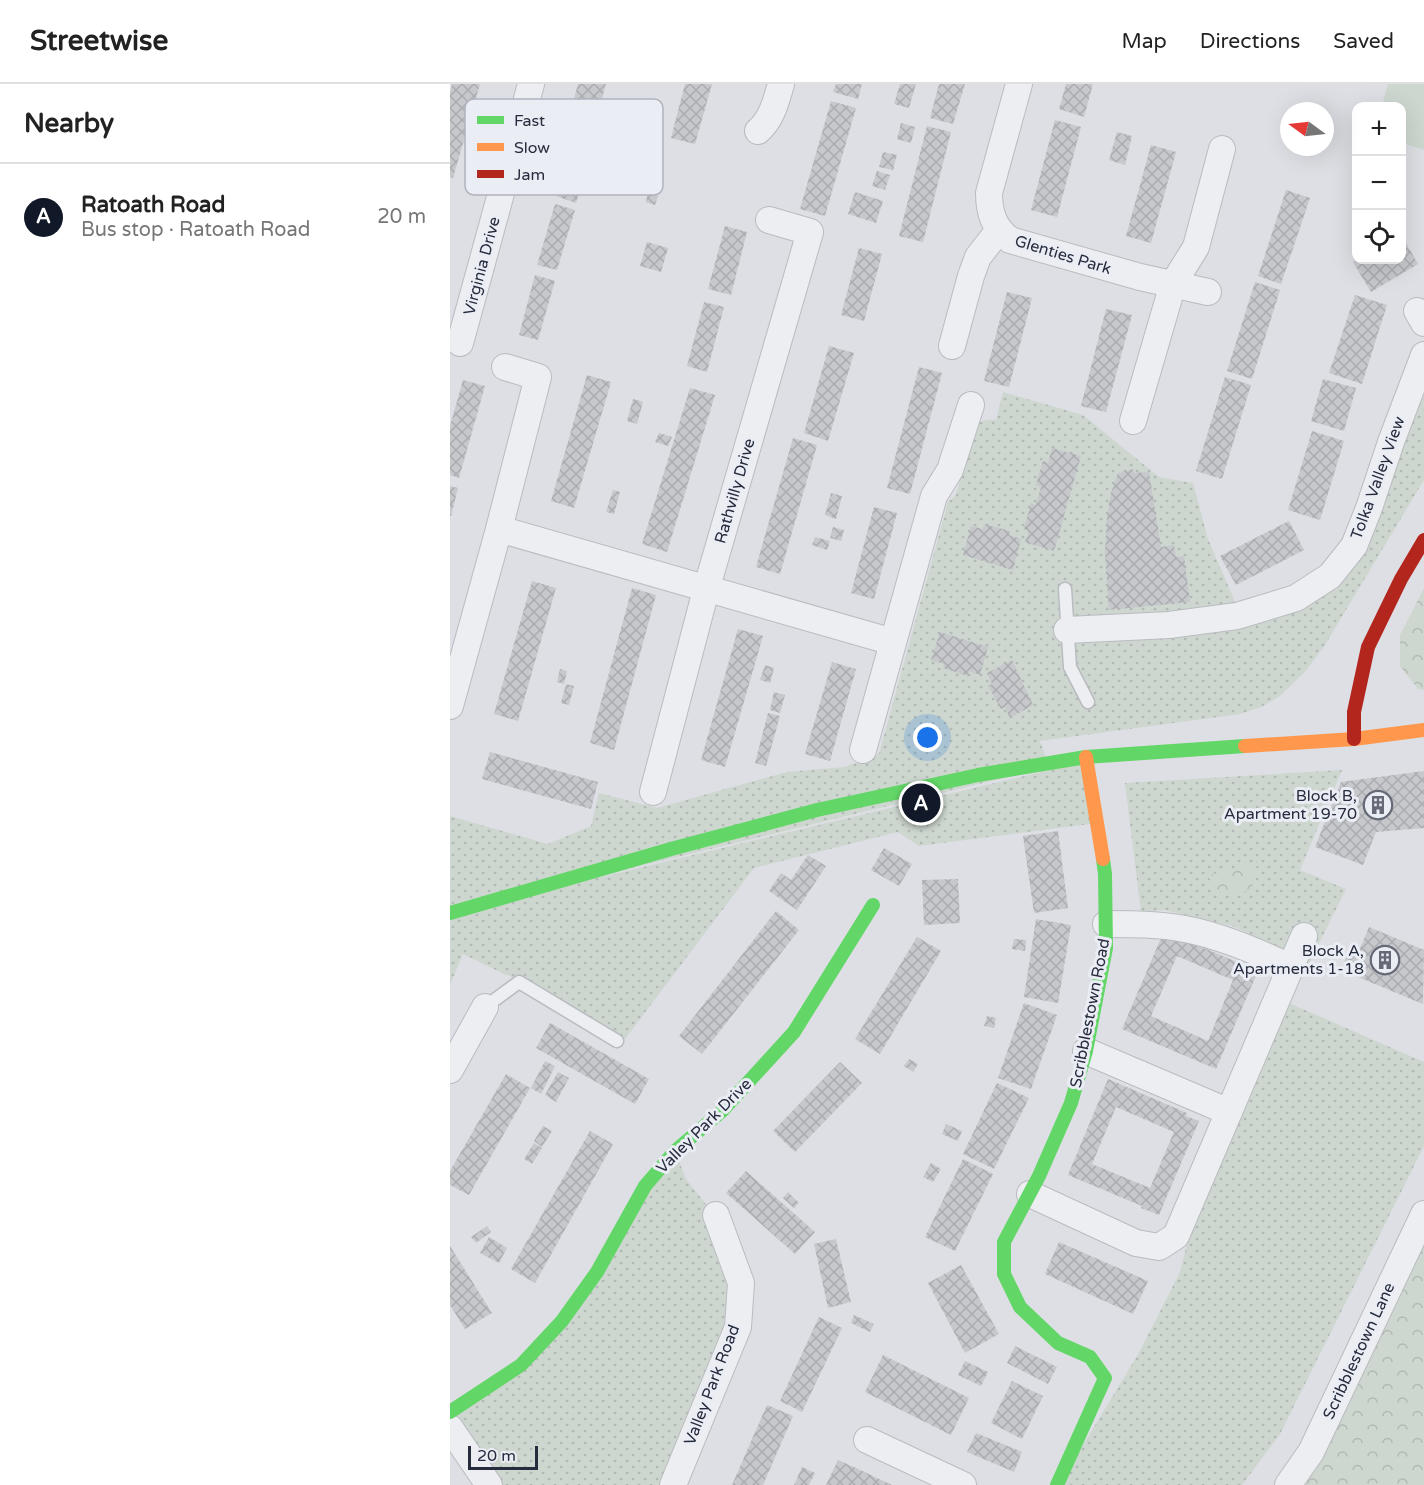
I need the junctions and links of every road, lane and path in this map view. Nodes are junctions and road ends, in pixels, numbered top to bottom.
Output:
1 (531, 84) edge
2 (782, 84) edge
3 (1019, 84) edge
4 (527, 99) edge
5 (758, 131) dead end
6 (1222, 149) dead end
7 (501, 195) edge
8 (769, 220) dead end
9 (999, 230) junction
10 (1173, 284) junction
11 (1208, 292) dead end
12 (460, 343) dead end
13 (952, 346) dead end
14 (1424, 355) edge
15 (505, 367) dead end
16 (970, 405) dead end
17 (1133, 422) dead end
18 (499, 529) junction
19 (1424, 540) edge
20 (1065, 589) dead end
21 (706, 590) junction
22 (1067, 630) junction
23 (893, 642) junction
24 (452, 690) edge
25 (1088, 702) dead end
26 (1424, 730) edge
27 (1354, 740) junction
28 (863, 750) dead end
29 (1086, 757) junction
30 (653, 792) dead end
31 (873, 905) dead end
32 (450, 914) edge
33 (1106, 924) junction
34 (1304, 936) dead end
35 (1291, 967) junction
36 (485, 1007) joint
37 (617, 1041) dead end
38 (1086, 1051) junction
39 (450, 1070) edge
40 (1229, 1112) junction
41 (1030, 1194) junction
42 (1424, 1214) edge
43 (716, 1215) dead end
44 (450, 1412) edge
45 (450, 1428) edge
46 (867, 1440) dead end
47 (489, 1485) edge
48 (673, 1485) edge
49 (963, 1485) edge
50 (1057, 1485) edge
51 (1288, 1485) edge

1 - 4 street, Virginia Drive
2 - 5 street
3 - 9 street, Glenties Park
6 - 10 street
7 - 12 street, Virginia Drive
8 - 21 street, Rathvilly Drive
9 - 10 street, Glenties Park
9 - 13 street
10 - 11 street, Glenties Park
10 - 17 street
14 - 22 street, Tolka Valley View
15 - 18 street
16 - 23 street
18 - 21 street
18 - 24 street
19 - 27 street
20 - 22 lane
21 - 23 street
21 - 30 street, Rathvilly Drive
22 - 25 lane
23 - 28 street
26 - 27 street
27 - 29 street
29 - 32 street
29 - 33 street, Scribblestown Road
31 - 44 street, Valley Park Drive
33 - 35 street
33 - 38 street, Scribblestown Road
34 - 35 street
35 - 40 street
36 - 37 lane
36 - 39 street
38 - 40 street
38 - 41 street, Scribblestown Road
40 - 41 street
41 - 50 street, Scribblestown Road
42 - 51 street, Scribblestown Lane
43 - 48 street, Valley Park Road
45 - 47 street
46 - 49 street

